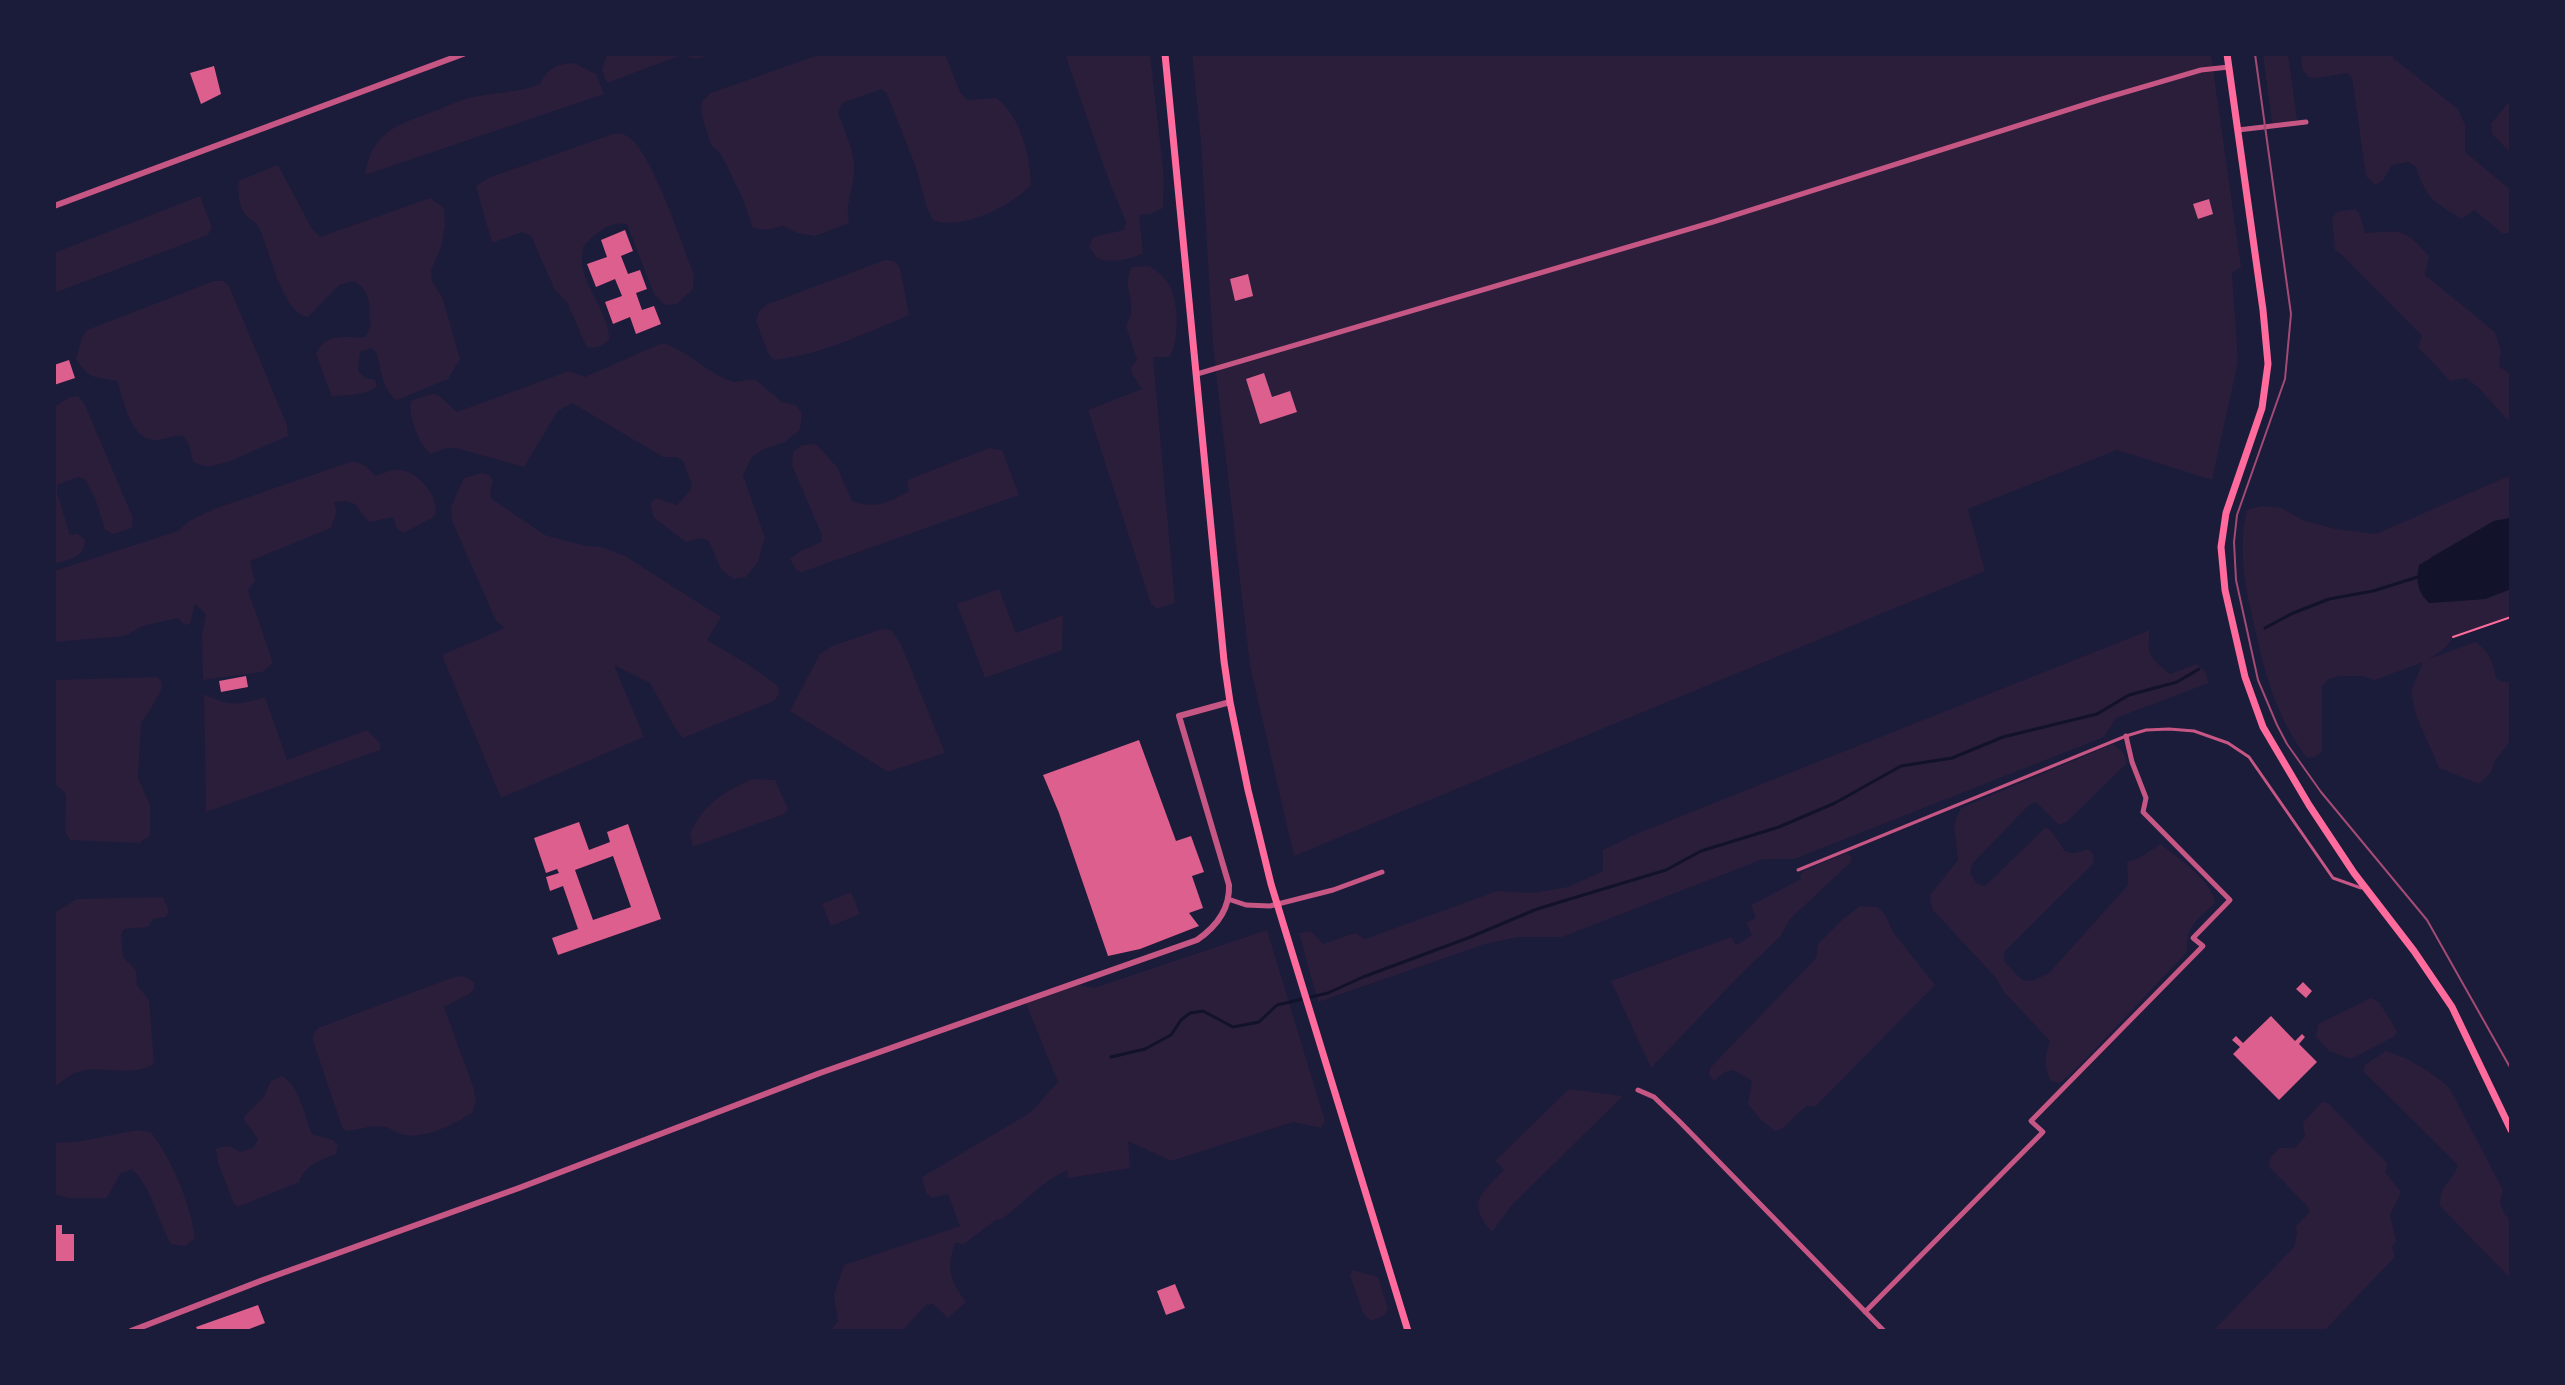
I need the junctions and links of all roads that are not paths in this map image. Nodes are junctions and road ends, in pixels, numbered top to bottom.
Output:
1 (463, 54) edge
2 (1165, 54) edge
3 (2227, 54) edge
4 (2229, 67) junction
5 (2306, 122) dead end
6 (2238, 130) junction
7 (54, 206) edge
8 (1197, 374) junction
9 (1230, 702) junction
10 (2126, 736) junction
11 (1798, 870) dead end
12 (1382, 872) dead end
13 (2365, 889) junction
14 (1228, 899) junction
15 (1638, 1090) dead end
16 (2511, 1130) edge
17 (1865, 1312) junction
18 (131, 1331) edge
19 (1408, 1331) edge
20 (1884, 1331) edge

1 - 7 street
2 - 8 main road
3 - 4 main road
4 - 6 main road
4 - 8 street
5 - 6 street
6 - 13 main road
8 - 9 main road
9 - 14 street
9 - 19 main road
10 - 11 lane
10 - 13 lane
10 - 17 street
12 - 14 street
13 - 16 main road
14 - 18 street
15 - 17 street
17 - 20 street

